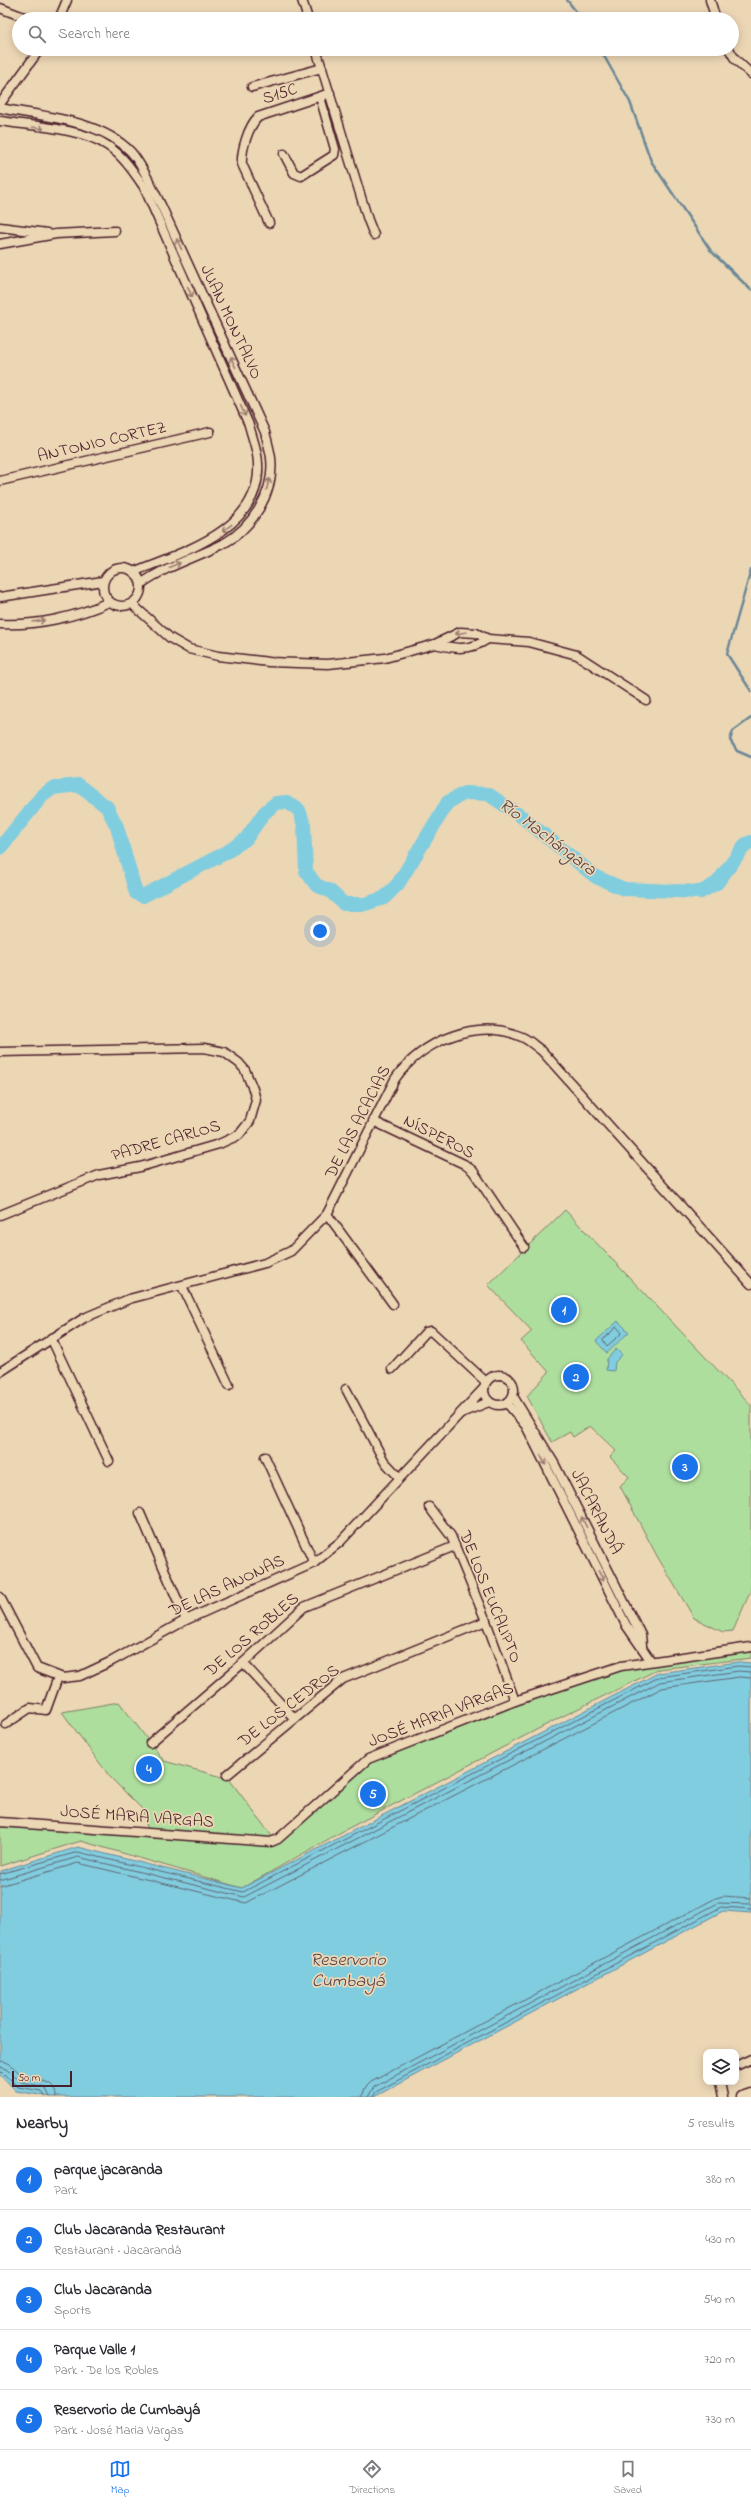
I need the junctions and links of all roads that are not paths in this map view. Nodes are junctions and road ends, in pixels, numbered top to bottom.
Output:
1 (67, 0) edge
2 (302, 0) edge
3 (710, 0) edge
4 (0, 8) edge
5 (62, 12) edge
6 (306, 12) edge
7 (714, 12) edge
8 (12, 13) edge
9 (35, 56) edge
10 (318, 56) edge
11 (733, 56) edge
12 (322, 68) junction
13 (751, 74) edge
14 (252, 87) dead end
15 (330, 93) junction
16 (320, 97) junction
17 (0, 104) edge
18 (0, 108) edge
19 (0, 121) edge
20 (284, 154) dead end
21 (152, 196) junction
22 (269, 223) dead end
23 (0, 227) edge
24 (115, 231) dead end
25 (56, 234) junction
26 (374, 235) dead end
27 (0, 244) edge
28 (210, 432) dead end
29 (0, 481) edge
30 (133, 572) junction
31 (103, 581) junction
32 (141, 584) junction
33 (0, 597) edge
34 (109, 602) junction
35 (132, 604) junction
36 (0, 624) edge
37 (488, 639) junction
38 (435, 644) junction
39 (646, 700) dead end
40 (0, 1052) edge
41 (373, 1121) junction
42 (328, 1214) junction
43 (0, 1215) edge
44 (524, 1247) dead end
45 (751, 1284) edge
46 (182, 1286) junction
47 (393, 1304) dead end
48 (51, 1338) junction
49 (392, 1369) dead end
50 (0, 1372) edge
51 (229, 1385) dead end
52 (485, 1385) junction
53 (346, 1389) dead end
54 (513, 1396) junction
55 (489, 1402) junction
56 (507, 1403) junction
57 (458, 1414) junction
58 (265, 1457) dead end
59 (109, 1461) dead end
60 (399, 1477) junction
61 (429, 1508) dead end
62 (140, 1513) dead end
63 (455, 1546) junction
64 (592, 1548) junction
65 (314, 1563) junction
66 (0, 1597) edge
67 (186, 1620) junction
68 (486, 1621) junction
69 (751, 1647) edge
70 (651, 1661) junction
71 (243, 1663) junction
72 (58, 1677) junction
73 (515, 1701) junction
74 (294, 1718) junction
75 (6, 1724) dead end
76 (150, 1742) dead end
77 (227, 1775) dead end
78 (0, 1822) edge
79 (751, 2059) edge
80 (739, 2065) edge
81 (721, 2085) edge
82 (751, 2094) edge
83 (723, 2097) edge
84 (742, 2097) edge

1 - 5 street
2 - 6 street
3 - 7 street
4 - 8 street
9 - 17 street
10 - 12 street
11 - 13 street
12 - 14 street
12 - 15 street
15 - 16 street, S15C
15 - 26 street
16 - 20 street
16 - 22 street, S15C
18 - 21 street, JUAN MONTALVO
19 -> 21 street, JUAN MONTALVO
21 -> 30 street, JUAN MONTALVO
32 -> 21 street, JUAN MONTALVO
23 - 25 street
24 - 25 street
25 - 27 street
28 - 29 street, ANTONIO CORTEZ
30 - 31 street
30 - 32 street
31 - 33 street
31 - 34 street
32 - 35 street
34 - 35 street
36 -> 34 street
35 - 38 street
37 - 38 street
37 -> 38 street
37 - 39 street
40 - 43 street, PADRE CARLOS
41 - 42 street, DE LAS ACACIAS
41 - 44 street, NÍSPEROS
41 - 45 street, DE LAS ACACIAS
42 - 46 street, DE LAS ACACIAS
42 - 47 street
46 - 48 street, DE LAS ACACIAS
46 - 51 street
48 - 50 street, DE LAS ACACIAS
48 - 59 street
49 - 52 street
52 - 54 street
52 - 55 street
52 - 57 street, DE LAS ANONAS
53 - 60 street
54 - 56 street
64 -> 54 street, JACARANDÁ
55 - 56 street
55 - 57 street
56 -> 64 street, JACARANDÁ
57 - 60 street, DE LAS ANONAS
58 - 65 street
60 - 65 street, DE LAS ANONAS
61 - 63 street, DE LOS EUCALIPTO
62 - 67 street
63 - 68 street, DE LOS EUCALIPTO
63 - 71 street, DE LOS ROBLES
64 - 70 street, JACARANDÁ
65 - 67 street, DE LAS ANONAS
66 - 72 street, DE LAS ANONAS
67 - 72 street, DE LAS ANONAS
68 - 73 street, DE LOS EUCALIPTO
68 - 74 street, DE LOS CEDROS
69 - 70 street, JOSÉ MARIA VARGAS
70 - 73 street, JOSÉ MARIA VARGAS
71 - 74 street
71 - 76 street, DE LOS ROBLES
72 - 75 street
73 - 78 street, JOSÉ MARIA VARGAS
74 - 77 street, DE LOS CEDROS
79 - 80 street
81 - 83 street
82 - 84 street

